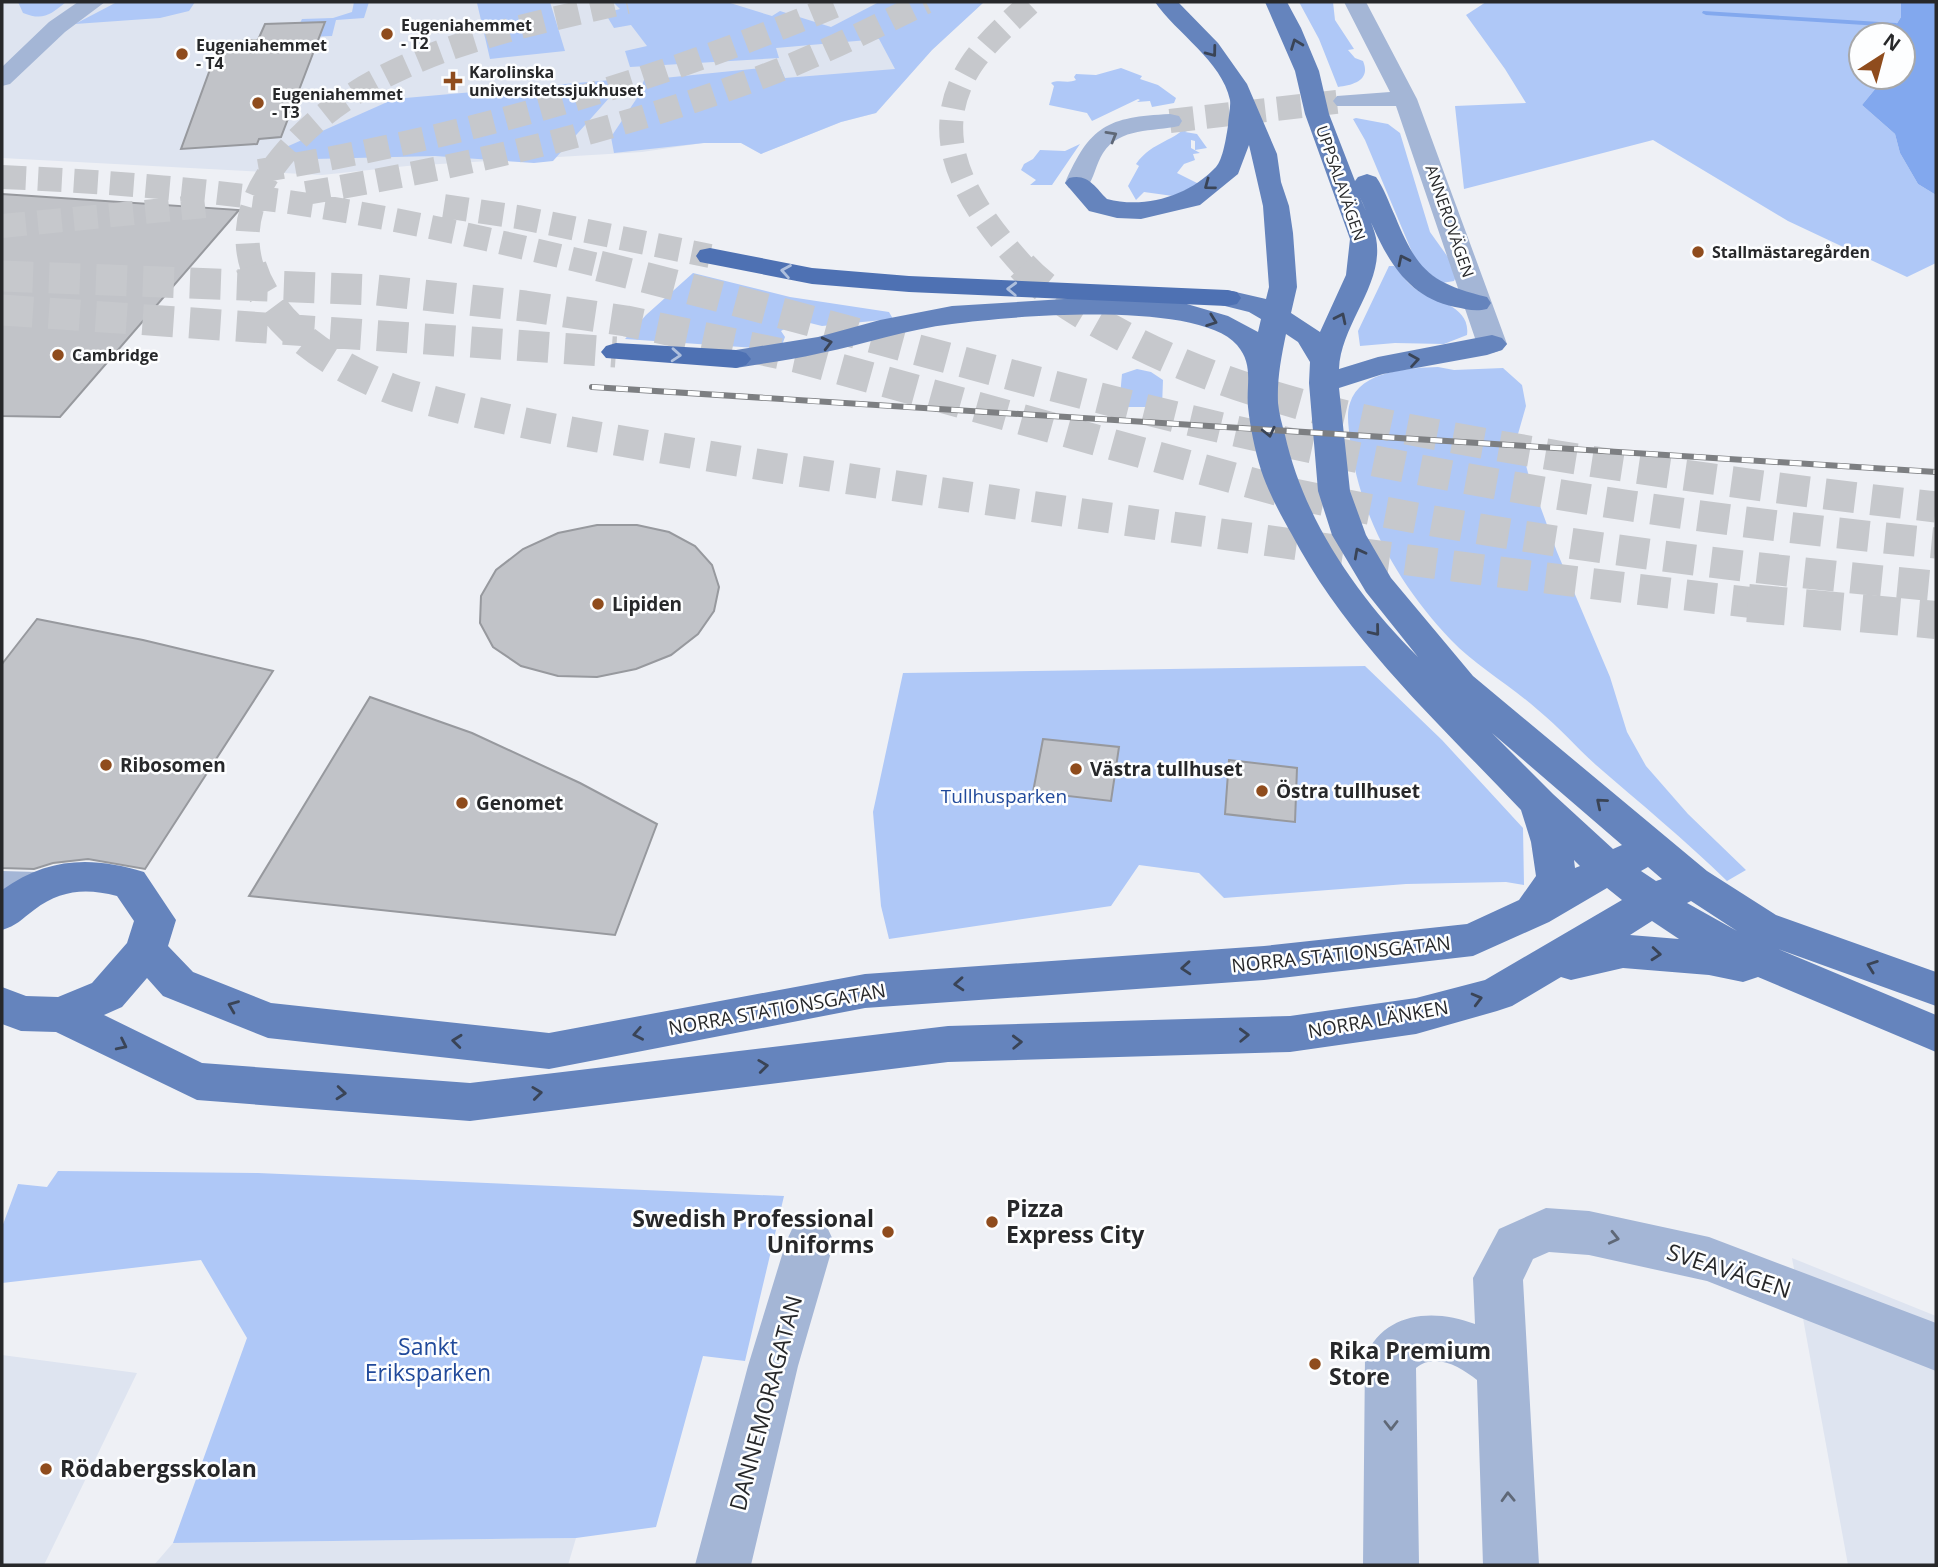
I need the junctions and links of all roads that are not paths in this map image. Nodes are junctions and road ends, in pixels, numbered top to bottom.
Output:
1 (94, 2) edge
2 (1166, 2) edge
3 (1276, 2) edge
4 (1355, 2) edge
5 (2, 79) edge
6 (1405, 99) junction
7 (1345, 101) tunnel mouth
8 (1242, 104) junction
9 (1317, 114) junction
10 (1170, 121) tunnel mouth
11 (1078, 183) joint
12 (710, 256) tunnel mouth
13 (1283, 263) junction
14 (1227, 298) junction
15 (1477, 303) junction
16 (1276, 315) junction
17 (1492, 344) joint
18 (617, 352) tunnel mouth
19 (736, 359) joint
20 (1264, 365) junction
21 (1325, 372) junction
22 (1539, 804) junction
23 (1653, 847) junction
24 (1609, 869) junction
25 (1693, 882) junction
26 (19, 886) edge
27 (1653, 901) junction
28 (1534, 911) junction
29 (2, 914) edge
30 (146, 950) junction
31 (1541, 970) junction
32 (1789, 974) junction
33 (1936, 989) edge
34 (21, 1013) edge
35 (1936, 1034) edge
36 (810, 1242) dead end
37 (1936, 1347) edge
38 (1504, 1371) junction
39 (723, 1565) edge
40 (1391, 1565) edge
41 (1511, 1565) edge

1 - 5 street
2 -> 8 main road
9 -> 3 main road, UPPSALAVÄGEN
4 - 6 street, ANNEROVÄGEN
6 - 7 street
6 - 15 street, ANNEROVÄGEN
8 -> 11 main road
8 - 13 main road
15 -> 9 main road
21 -> 9 main road, UPPSALAVÄGEN
11 -> 10 street
14 -> 12 highway
13 - 14 main road
13 - 16 main road
14 - 16 main road
15 - 17 street, ANNEROVÄGEN
16 - 20 main road
16 - 21 main road
21 -> 17 main road
18 -> 19 highway
19 -> 20 main road
20 -> 22 main road
23 -> 21 main road, UPPSALAVÄGEN
22 - 24 main road
22 - 28 main road
23 - 24 main road, NORRA STATIONSGATAN
23 - 25 main road, UPPSALAVÄGEN
24 - 27 main road
24 - 28 main road, NORRA STATIONSGATAN
25 - 27 main road
33 -> 25 main road
26 - 29 main road
26 - 30 main road
27 - 31 main road
27 - 32 main road
28 -> 30 main road, NORRA STATIONSGATAN
30 - 34 main road
31 -> 32 main road
34 -> 31 main road, NORRA LÄNKEN
32 - 35 main road
36 - 39 street, DANNEMORAGATAN
38 -> 37 street, SVEAVÄGEN
38 -> 40 street
41 -> 38 street

